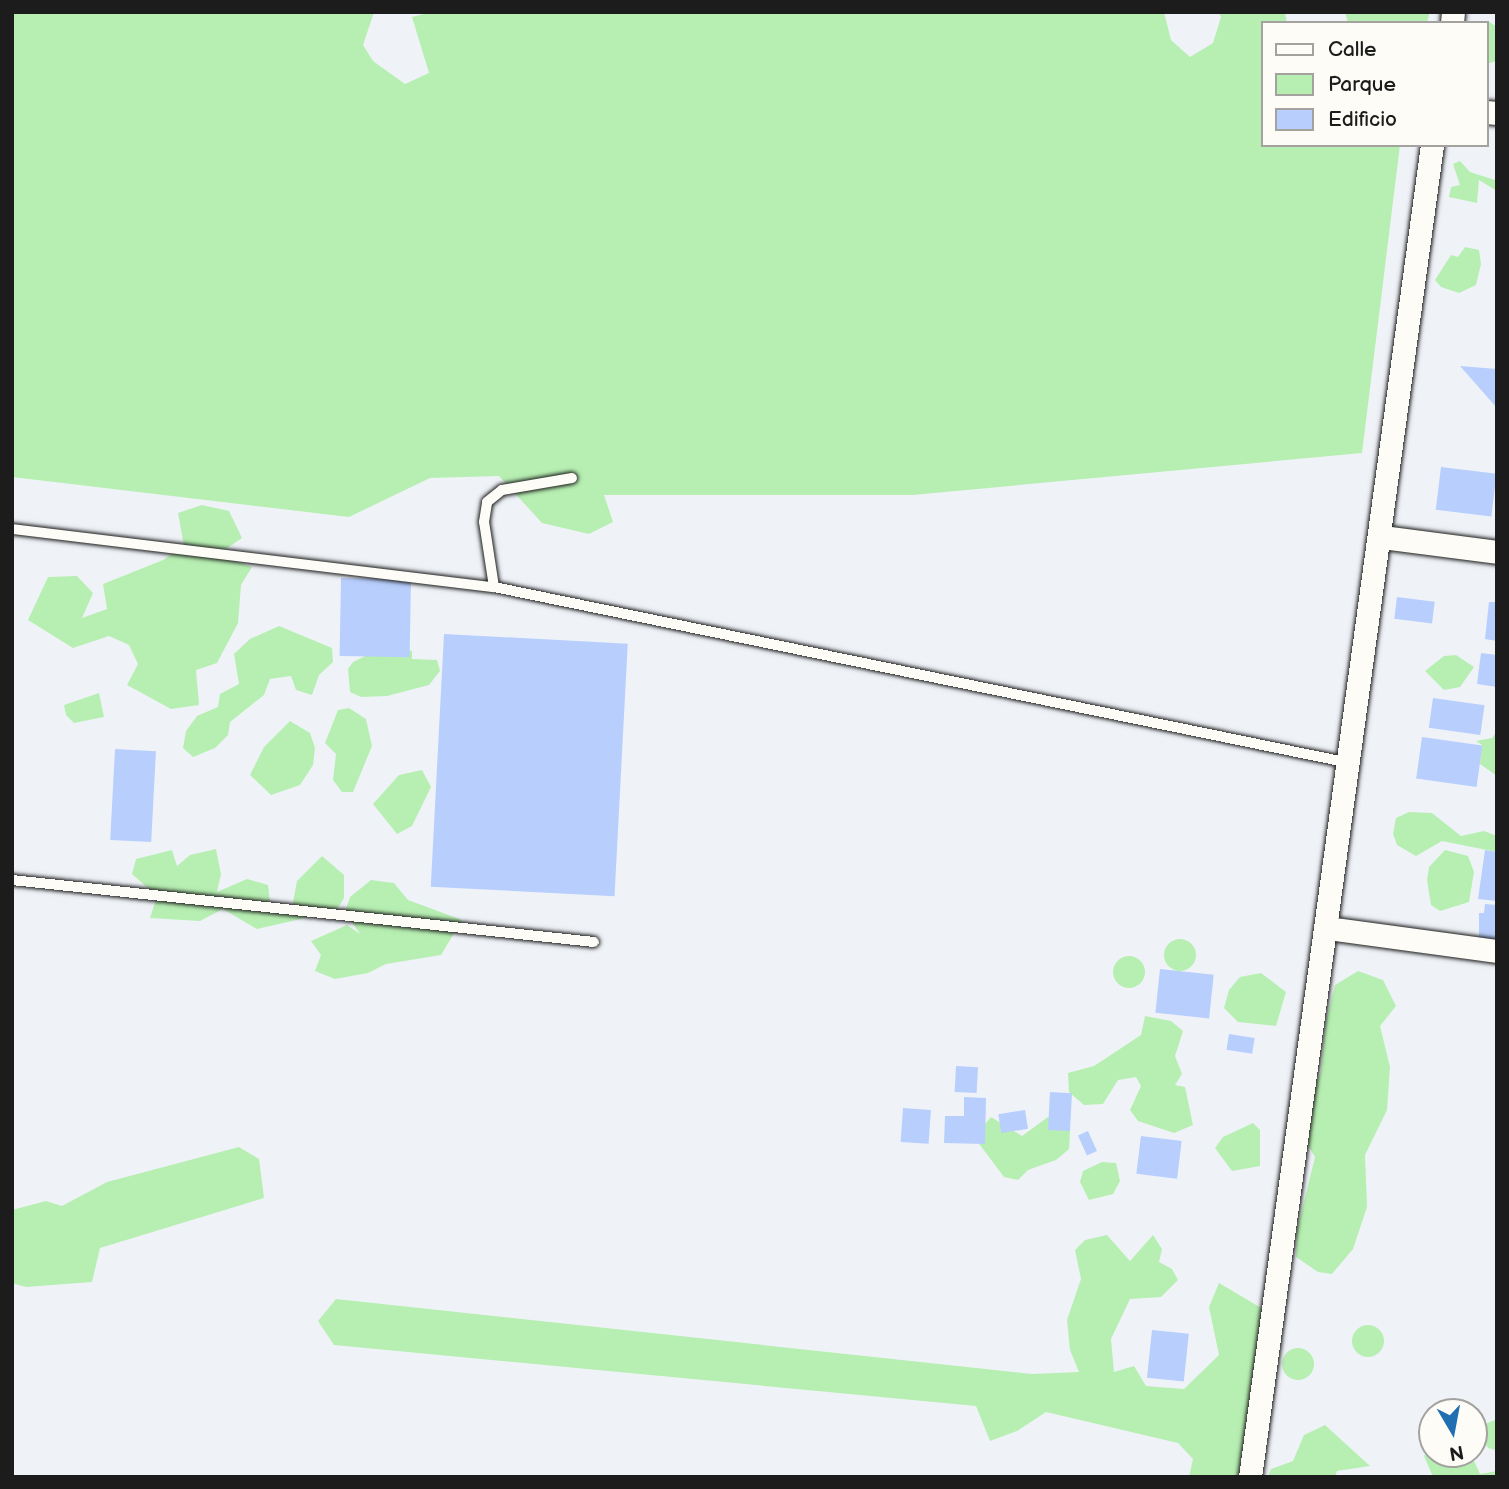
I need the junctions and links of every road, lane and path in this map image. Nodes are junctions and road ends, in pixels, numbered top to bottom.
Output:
1 (1432, 147) edge
2 (572, 478) dead end
3 (12, 529) edge
4 (1382, 537) junction
5 (1497, 552) edge
6 (494, 587) junction
7 (1350, 763) junction
8 (12, 880) edge
9 (1326, 928) junction
10 (594, 942) dead end
11 (1497, 951) edge
12 (1250, 1477) edge

1 - 4 street
2 - 6 lane
3 - 6 lane
4 - 5 street
4 - 7 street
6 - 7 lane
7 - 9 street
8 - 10 lane
9 - 11 street
9 - 12 street

